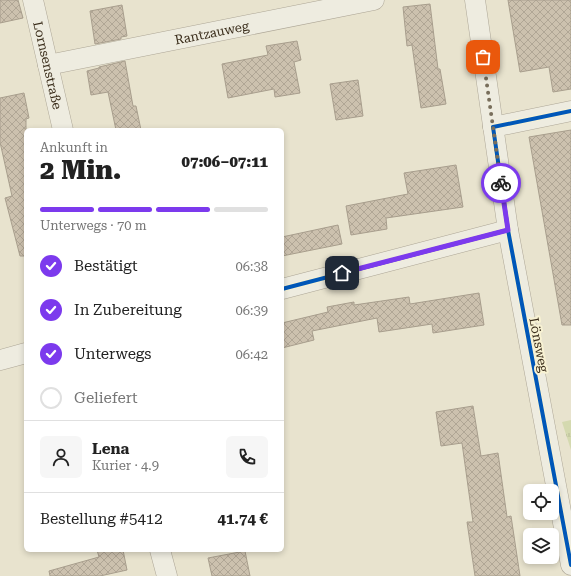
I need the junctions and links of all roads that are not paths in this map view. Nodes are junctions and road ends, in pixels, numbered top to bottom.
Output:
1 (33, 0) edge
2 (374, 0) edge
3 (475, 0) edge
4 (48, 65) junction
5 (571, 111) edge
6 (493, 127) junction
7 (62, 128) edge
8 (508, 230) junction
9 (284, 288) edge
10 (24, 354) edge
11 (0, 360) edge
12 (161, 552) edge
13 (571, 564) edge
14 (167, 576) edge

1 - 4 street, Lornsenstraße
2 - 4 street, Rantzauweg
3 - 6 street, Lönsweg
4 - 7 street, Lornsenstraße
5 - 6 street
6 - 8 street, Lönsweg
8 - 9 street
8 - 13 street, Lönsweg
10 - 11 street
12 - 14 street

